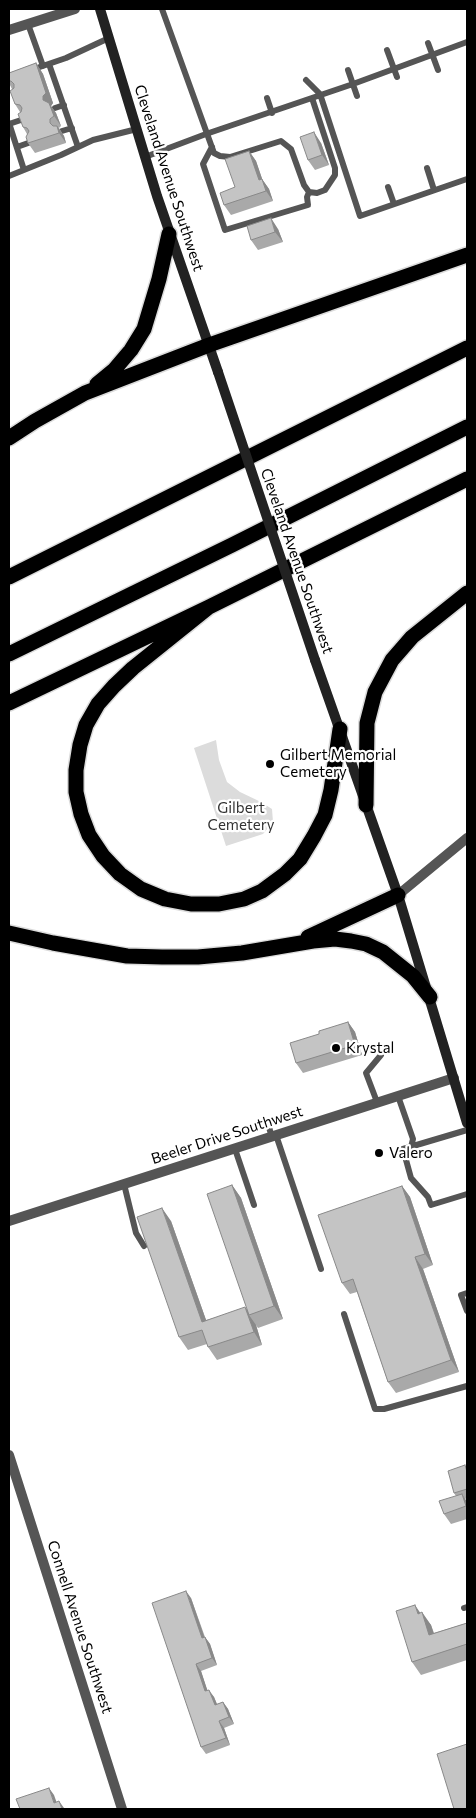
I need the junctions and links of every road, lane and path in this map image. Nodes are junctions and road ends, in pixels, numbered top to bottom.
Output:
1 (76, 9) edge
2 (101, 9) edge
3 (162, 9) edge
4 (28, 24) junction
5 (9, 30) edge
6 (109, 38) junction
7 (467, 42) edge
8 (428, 43) dead end
9 (387, 50) dead end
10 (433, 55) junction
11 (46, 65) junction
12 (395, 69) junction
13 (348, 70) dead end
14 (438, 70) dead end
15 (25, 72) edge
16 (398, 77) dead end
17 (306, 80) dead end
18 (55, 82) junction
19 (353, 84) junction
20 (47, 85) dead end
21 (320, 94) junction
22 (357, 96) dead end
23 (267, 98) dead end
24 (312, 98) junction
25 (64, 104) junction
26 (55, 108) dead end
27 (272, 113) junction
28 (24, 119) edge
29 (9, 123) edge
30 (72, 128) junction
31 (137, 129) junction
32 (62, 131) dead end
33 (206, 134) junction
34 (31, 142) edge
35 (17, 147) junction
36 (78, 147) junction
37 (212, 147) junction
38 (145, 157) junction
39 (428, 168) dead end
40 (24, 170) junction
41 (9, 176) edge
42 (467, 179) edge
43 (388, 187) dead end
44 (434, 190) junction
45 (309, 192) junction
46 (394, 204) junction
47 (169, 234) junction
48 (467, 255) edge
49 (209, 345) junction
50 (467, 348) edge
51 (86, 393) junction
52 (467, 427) edge
53 (9, 438) edge
54 (467, 479) edge
55 (9, 577) edge
56 (467, 593) edge
57 (209, 607) junction
58 (9, 654) edge
59 (9, 703) edge
60 (340, 730) junction
61 (366, 805) junction
62 (467, 838) edge
63 (398, 895) junction
64 (9, 933) edge
65 (290, 944) junction
66 (430, 997) junction
67 (381, 1055) dead end
68 (454, 1078) junction
69 (398, 1096) junction
70 (464, 1100) edge
71 (377, 1102) junction
72 (267, 1121) dead end
73 (467, 1123) edge
74 (467, 1130) edge
75 (274, 1136) junction
76 (411, 1147) junction
77 (235, 1149) junction
78 (124, 1184) junction
79 (467, 1194) edge
80 (254, 1205) dead end
81 (9, 1221) edge
82 (144, 1246) edge
83 (321, 1269) dead end
84 (467, 1292) edge
85 (467, 1311) edge
86 (344, 1314) dead end
87 (467, 1386) edge
88 (9, 1455) edge
89 (122, 1809) edge

1 - 4 street
2 - 6 main road, Cleveland Avenue Southwest
3 - 33 lane
4 - 5 street
4 - 11 lane
6 - 11 lane
6 - 31 main road, Cleveland Avenue Southwest
7 - 10 lane
8 - 10 lane
9 - 12 lane
10 - 12 lane
10 - 14 lane
11 - 15 lane
11 - 18 lane
12 - 16 lane
12 - 19 lane
13 - 19 lane
17 - 21 lane
18 - 20 lane
18 - 25 lane
19 - 21 lane
19 - 22 lane
21 - 24 lane
21 - 46 lane
23 - 27 lane
24 - 27 lane
24 - 45 lane
25 - 26 lane
25 - 30 lane
27 - 33 lane
28 - 29 lane
29 - 35 lane
30 - 32 lane
30 - 36 lane
31 - 36 lane
31 - 38 main road, Cleveland Avenue Southwest
33 - 37 lane
33 - 38 lane
34 - 35 lane
35 - 40 lane
36 - 40 lane
37 - 45 lane
37 - 45 lane
38 - 47 main road, Cleveland Avenue Southwest
39 - 44 lane
40 - 41 lane
42 - 44 lane
43 - 46 lane
44 - 46 lane
47 - 49 main road, Cleveland Avenue Southwest
47 - 51 highway
48 - 49 highway
49 - 51 highway
49 - 60 main road, Cleveland Avenue Southwest, bridge
50 - 55 highway
51 - 53 highway
52 - 58 highway
54 - 57 highway
56 - 61 highway
57 - 59 highway
57 - 60 highway
60 - 61 main road, Cleveland Avenue Southwest
61 - 63 main road, Cleveland Avenue Southwest
62 - 63 street
63 - 65 highway
63 - 66 main road, Cleveland Avenue Southwest
64 - 65 highway
65 - 66 highway
66 - 68 main road, Cleveland Avenue Southwest
67 - 71 lane
68 - 69 street, Beeler Drive Southwest
68 - 70 main road, Cleveland Avenue Southwest
69 - 71 street, Beeler Drive Southwest
69 - 76 lane
70 - 73 main road, Cleveland Avenue Southwest
71 - 75 street, Beeler Drive Southwest
72 - 75 lane
74 - 76 lane
75 - 77 street, Beeler Drive Southwest
75 - 83 lane
76 - 79 lane
77 - 78 street, Beeler Drive Southwest
77 - 80 lane
78 - 81 street, Beeler Drive Southwest
78 - 82 lane
84 - 85 lane
86 - 87 lane
88 - 89 street, Connell Avenue Southwest

